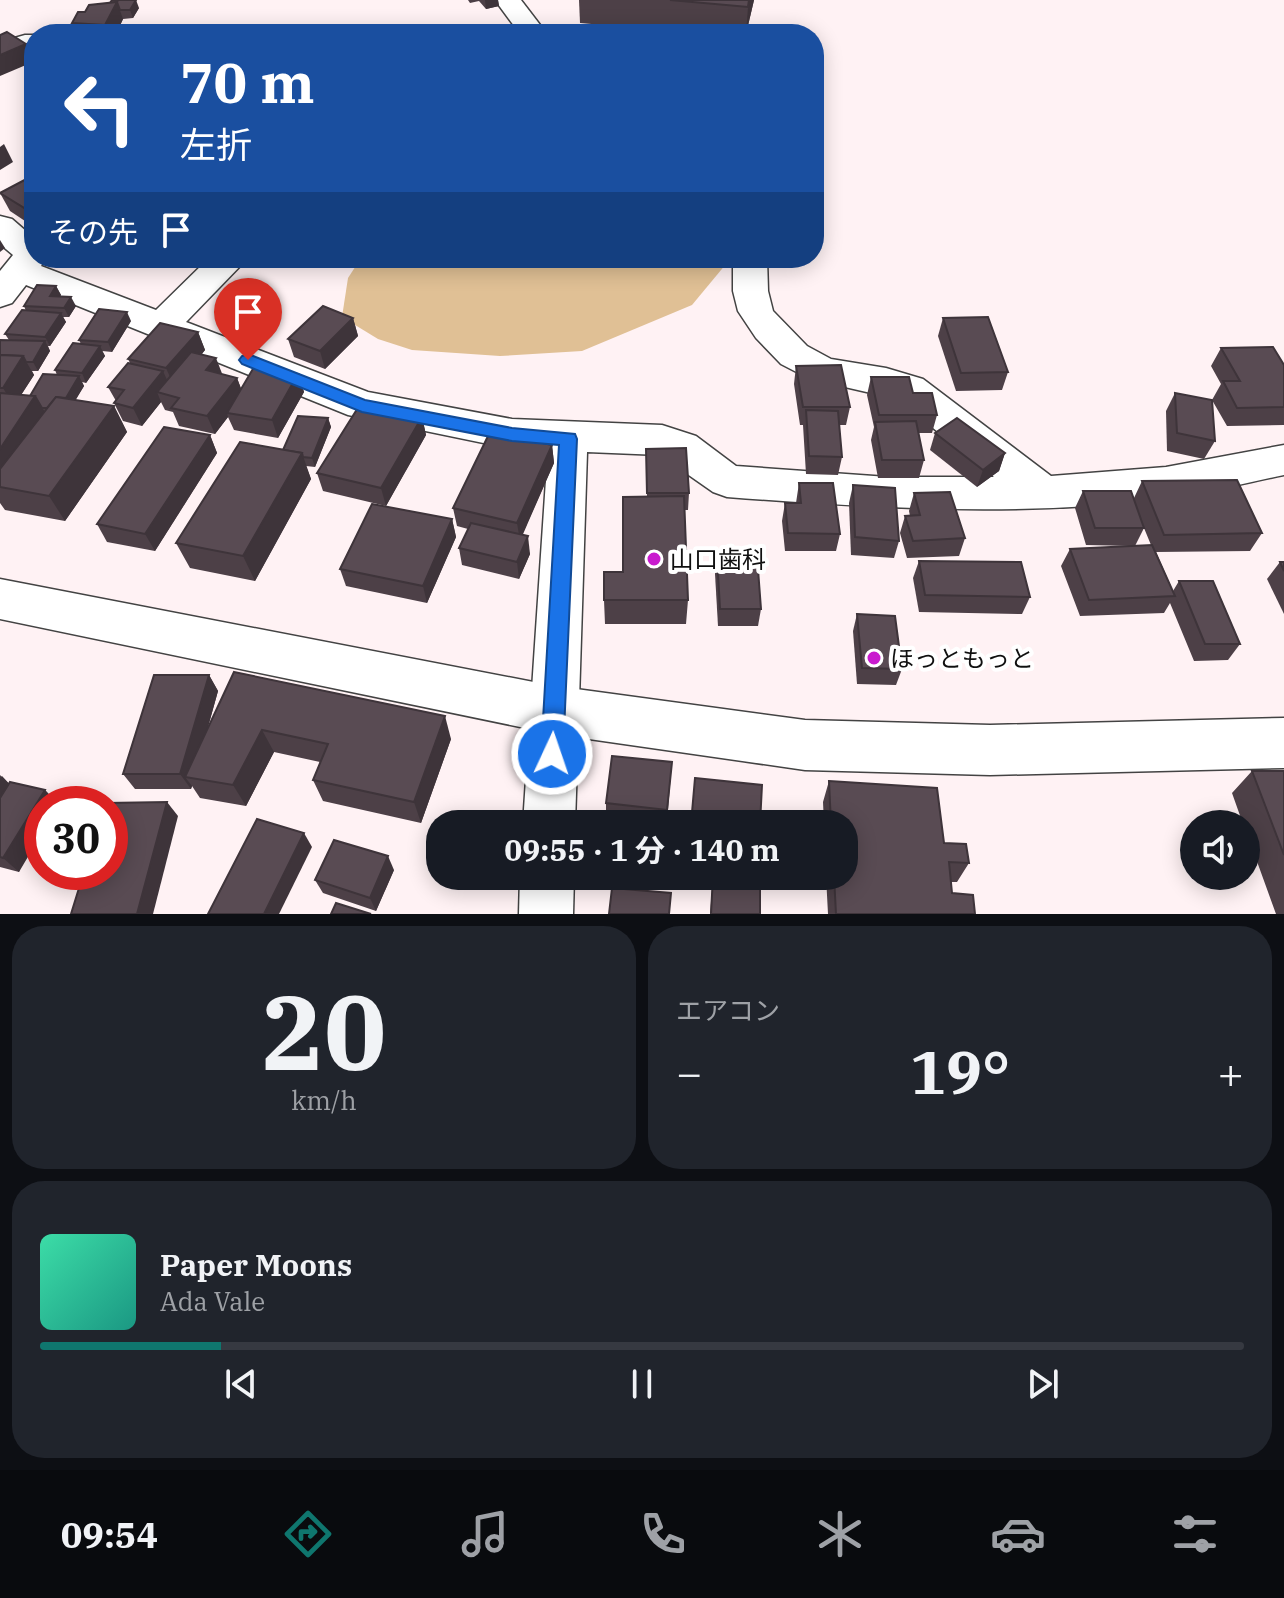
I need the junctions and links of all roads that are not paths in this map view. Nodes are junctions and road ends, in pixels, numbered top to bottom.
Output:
1 (508, 0) edge
2 (526, 24) edge
3 (24, 40) edge
4 (0, 46) edge
5 (0, 226) edge
6 (21, 268) edge
7 (218, 268) edge
8 (750, 268) edge
9 (162, 326) junction
10 (568, 439) junction
11 (1284, 460) edge
12 (1043, 493) junction
13 (0, 599) edge
14 (554, 710) junction
15 (1284, 743) edge
16 (550, 810) edge
17 (547, 890) edge
18 (546, 914) edge

1 - 2 street
3 - 4 lane
5 - 6 street
6 - 9 street
7 - 9 street
8 - 12 street
9 - 10 street
10 - 12 street
10 - 14 street
11 - 12 street
13 - 14 street
14 - 15 street
14 - 16 street
17 - 18 street

